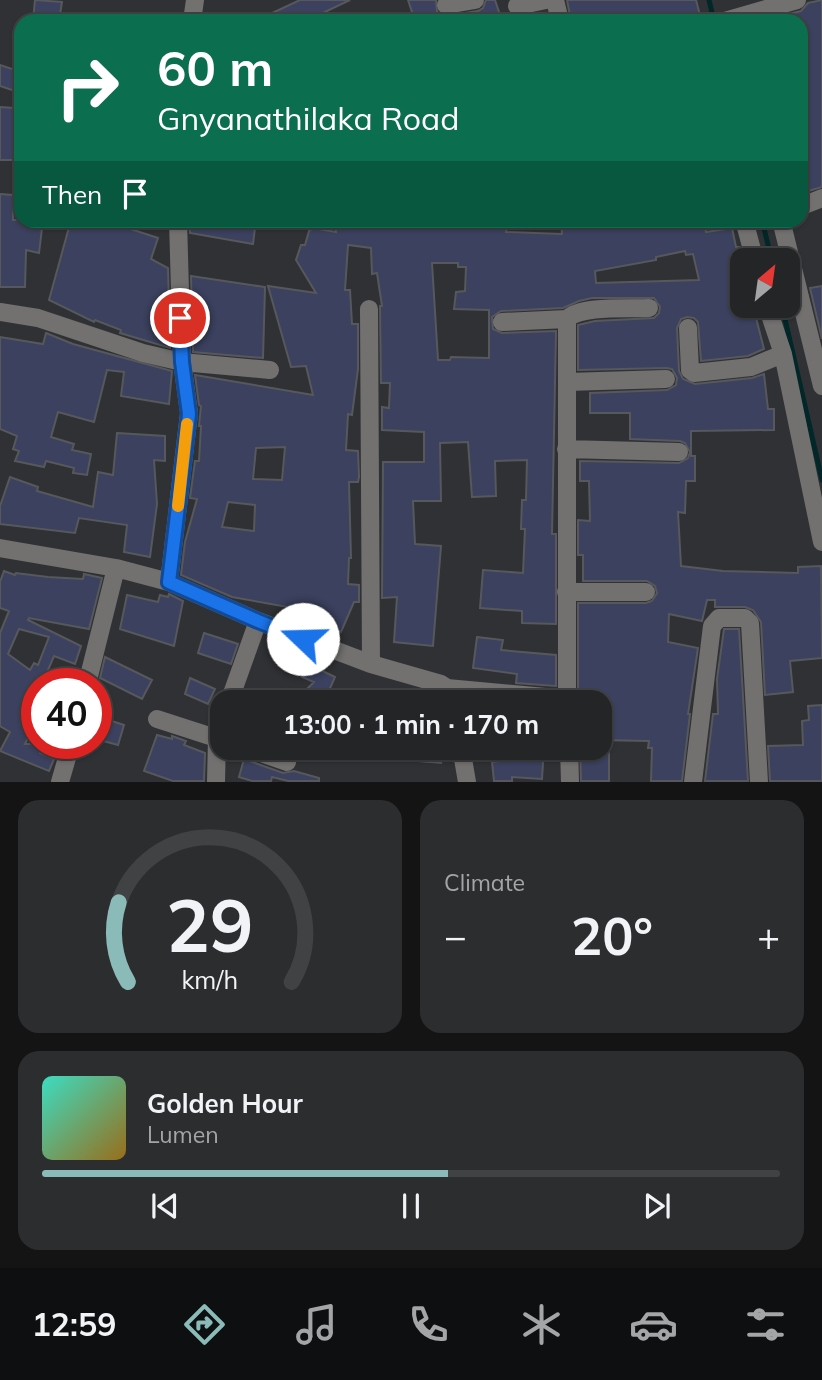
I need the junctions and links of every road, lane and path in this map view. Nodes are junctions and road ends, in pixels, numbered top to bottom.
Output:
1 (475, 0) edge
2 (546, 0) edge
3 (797, 0) edge
4 (446, 5) dead end
5 (517, 9) edge
6 (750, 14) edge
7 (178, 228) edge
8 (746, 228) edge
9 (783, 228) edge
10 (752, 248) edge
11 (649, 308) dead end
12 (369, 309) dead end
13 (0, 312) edge
14 (771, 318) edge
15 (567, 320) junction
16 (502, 321) dead end
17 (688, 328) dead end
18 (816, 336) edge
19 (783, 354) junction
20 (182, 362) junction
21 (270, 370) dead end
22 (666, 379) dead end
23 (567, 382) junction
24 (822, 386) edge
25 (566, 449) junction
26 (679, 452) dead end
27 (822, 542) edge
28 (0, 548) edge
29 (116, 568) junction
30 (169, 582) junction
31 (566, 592) junction
32 (646, 592) dead end
33 (258, 621) junction
34 (371, 664) junction
35 (91, 668) edge
36 (233, 690) edge
37 (446, 690) edge
38 (567, 690) edge
39 (157, 719) dead end
40 (210, 731) edge
41 (67, 759) edge
42 (218, 760) edge
43 (281, 760) edge
44 (463, 760) edge
45 (569, 760) edge
46 (287, 762) dead end
47 (62, 781) edge
48 (216, 782) edge
49 (467, 782) edge
50 (570, 782) edge
51 (693, 782) edge
52 (759, 782) edge

1 - 4 street
2 - 5 street
3 - 6 street
7 - 20 street
8 - 10 street
9 - 18 street
11 - 15 street
12 - 34 street
13 - 20 street
14 - 19 street
15 - 16 street
15 - 23 street
17 - 19 street
18 - 24 street
19 - 27 street
20 - 21 street
20 - 30 street
22 - 23 street
23 - 25 street
25 - 26 street
25 - 31 street
28 - 29 street
29 - 30 street
29 - 35 street
30 - 33 street
31 - 32 street
31 - 38 street
33 - 34 street
33 - 36 street
34 - 37 street
39 - 40 street
41 - 47 street
42 - 48 street
43 - 46 street
44 - 49 street
45 - 50 street
51 - 52 street

